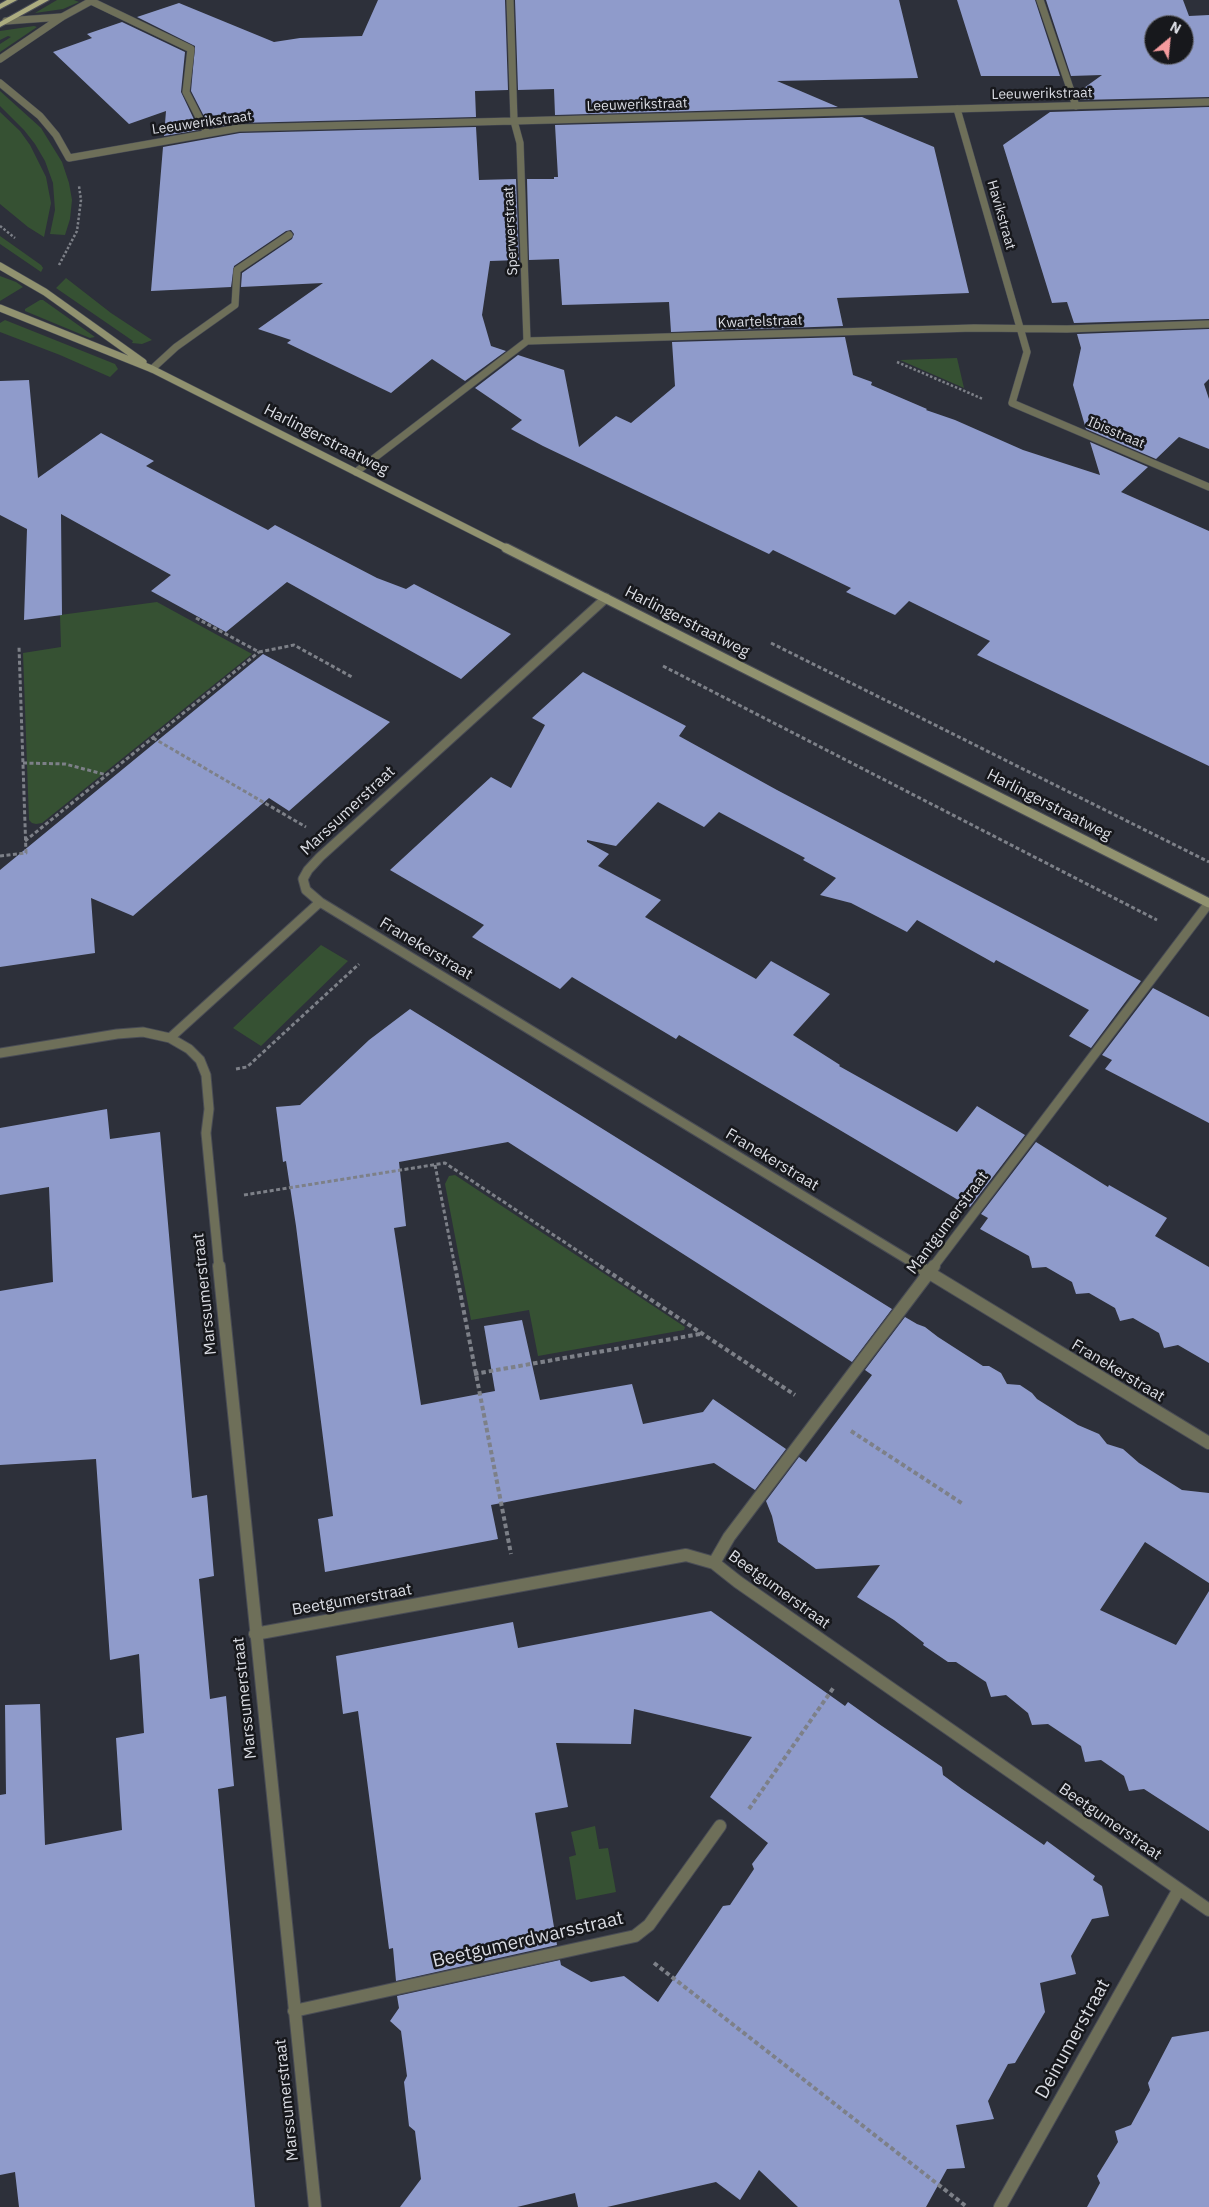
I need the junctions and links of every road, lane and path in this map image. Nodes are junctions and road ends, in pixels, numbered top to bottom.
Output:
1 (13, 0) edge
2 (45, 0) edge
3 (92, 0) edge
4 (510, 0) edge
5 (1040, 0) edge
6 (0, 7) edge
7 (62, 17) junction
8 (3, 23) edge
9 (0, 59) edge
10 (0, 83) edge
11 (1209, 102) edge
12 (1076, 106) junction
13 (957, 109) junction
14 (514, 121) junction
15 (207, 133) junction
16 (69, 158) junction
17 (289, 235) dead end
18 (0, 266) edge
19 (63, 270) dead end
20 (0, 308) edge
21 (1209, 324) edge
22 (1021, 328) junction
23 (527, 341) junction
24 (889, 359) dead end
25 (152, 369) junction
26 (1012, 403) junction
27 (356, 472) junction
28 (1209, 487) edge
29 (606, 598) junction
30 (196, 618) dead end
31 (764, 640) dead end
32 (19, 646) dead end
33 (259, 652) junction
34 (658, 663) dead end
35 (352, 677) dead end
36 (153, 738) junction
37 (23, 763) junction
38 (107, 775) junction
39 (25, 841) junction
40 (334, 844) junction
41 (0, 856) edge
42 (1209, 862) edge
43 (320, 902) junction
44 (1209, 903) edge
45 (1184, 934) junction
46 (383, 941) junction
47 (170, 1038) junction
48 (0, 1053) edge
49 (206, 1075) junction
50 (435, 1165) junction
51 (212, 1200) junction
52 (929, 1273) junction
53 (700, 1334) junction
54 (474, 1374) junction
55 (823, 1413) junction
56 (1209, 1443) edge
57 (963, 1504) dead end
58 (714, 1563) junction
59 (517, 1586) junction
60 (255, 1634) junction
61 (851, 1662) junction
62 (720, 1826) joint
63 (1178, 1889) junction
64 (1209, 1910) edge
65 (635, 1936) junction
66 (294, 2011) junction
67 (315, 2207) edge
68 (967, 2207) edge
69 (1000, 2207) edge

1 - 6 main road
2 - 8 main road
3 - 7 street
3 - 15 street
4 - 14 street, Sperwerstraat
5 - 12 street
7 - 8 street
7 - 9 street
10 - 16 street
11 - 12 street, Leeuwerikstraat
12 - 13 street, Leeuwerikstraat
13 - 14 street, Leeuwerikstraat
13 - 22 street, Havikstraat
14 - 15 street, Leeuwerikstraat
14 - 23 street, Sperwerstraat
15 - 16 street, Leeuwerikstraat
16 - 19 path
17 - 25 street
18 - 25 main road, Harlingerstraatweg
20 - 25 main road, Harlingerstraatweg
21 - 22 street, Kwartelstraat
22 - 23 street, Kwartelstraat
22 - 26 street
23 - 27 street
24 - 26 path
25 - 27 main road, Harlingerstraatweg
26 - 28 street, Ibisstraat
27 - 29 main road, Harlingerstraatweg
29 - 40 street, Marssumerstraat
29 - 44 main road, Harlingerstraatweg
30 - 33 path
31 - 42 path
32 - 37 path
33 - 35 path
33 - 36 path
34 - 45 path
36 - 38 path
36 - 40 path
37 - 38 path
37 - 39 path
38 - 39 path
39 - 41 path
40 - 43 street, Marssumerstraat
43 - 46 street, Franekerstraat
43 - 47 street
44 - 45 street, Mantgumerstraat
45 - 52 street, Mantgumerstraat
46 - 49 path
46 - 52 street, Franekerstraat
47 - 48 street
47 - 49 street, Marssumerstraat
49 - 51 street, Marssumerstraat
50 - 51 path
50 - 53 path
50 - 54 path
51 - 60 street, Marssumerstraat
52 - 55 street, Mantgumerstraat
52 - 56 street, Franekerstraat
53 - 54 path
53 - 55 path
54 - 59 path
55 - 57 path
55 - 58 street, Mantgumerstraat
58 - 59 street, Beetgumerstraat
58 - 61 street, Beetgumerstraat
59 - 60 street, Beetgumerstraat
60 - 66 street, Marssumerstraat
61 - 62 path
61 - 63 street, Beetgumerstraat
62 - 65 street, Beetgumerdwarsstraat
63 - 64 street, Beetgumerstraat
63 - 69 street, Deinumerstraat
65 - 66 street, Beetgumerdwarsstraat
65 - 68 path
66 - 67 street, Marssumerstraat

